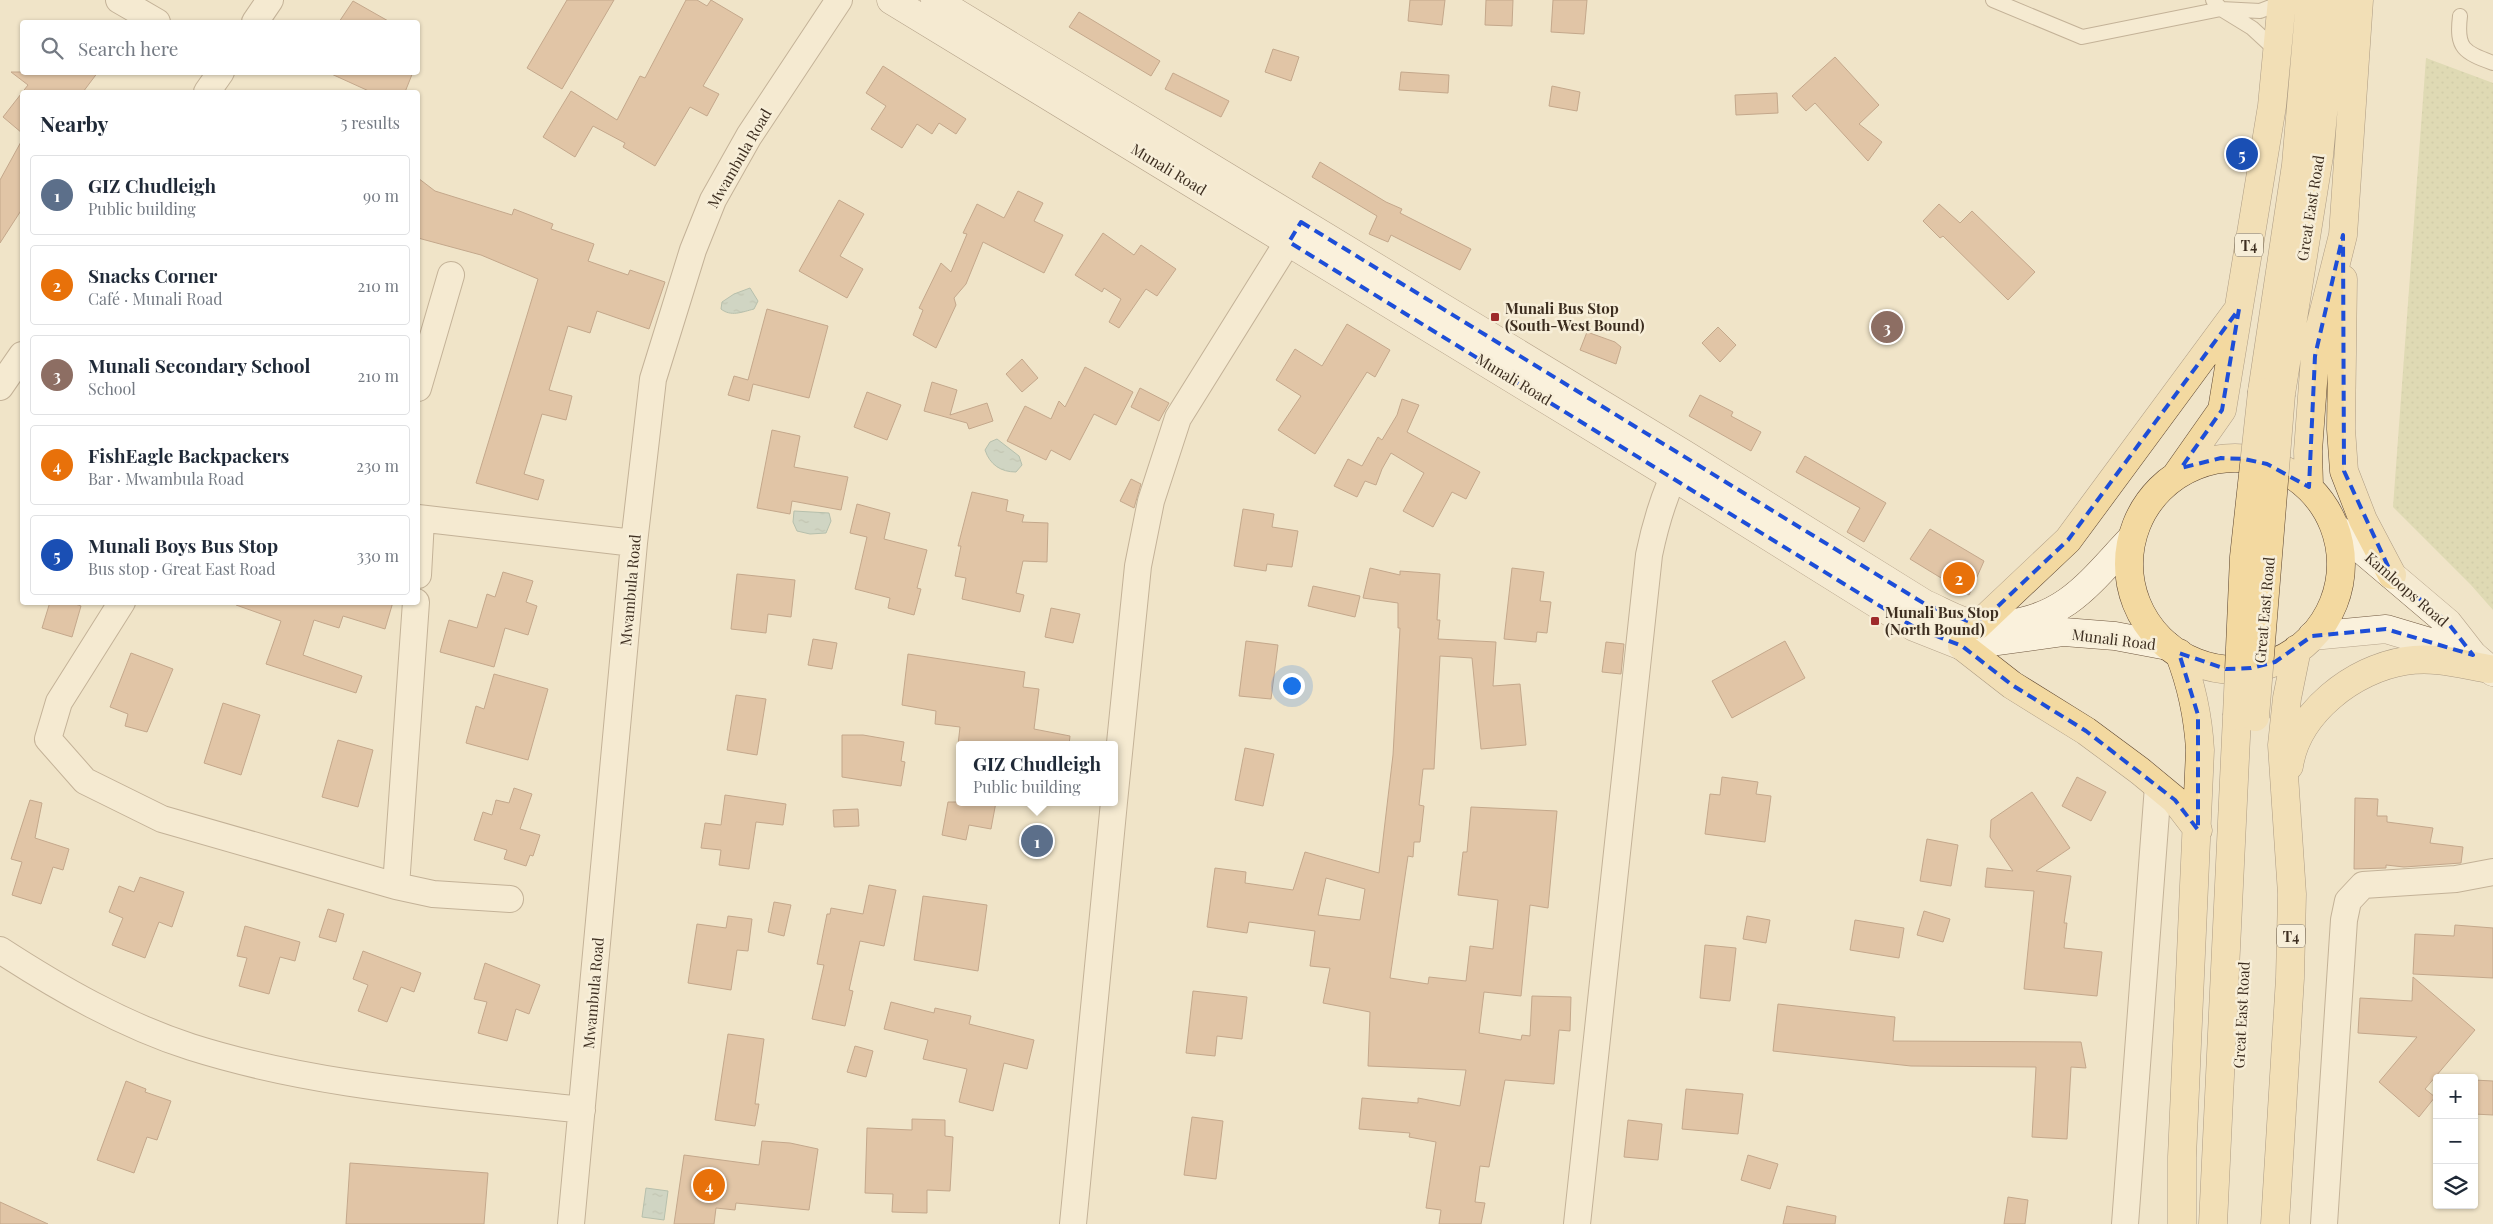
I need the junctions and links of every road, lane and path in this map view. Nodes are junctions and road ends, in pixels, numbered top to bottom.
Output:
1 (119, 0) edge
2 (270, 0) edge
3 (838, 0) edge
4 (891, 0) edge
5 (935, 0) edge
6 (1993, 0) edge
7 (2310, 0) edge
8 (2334, 0) edge
9 (2359, 0) edge
10 (2281, 1) edge
11 (2217, 4) edge
12 (2460, 16) dead end
13 (154, 20) edge
14 (255, 20) edge
15 (2277, 52) junction
16 (2493, 63) edge
17 (219, 75) edge
18 (208, 90) edge
19 (1295, 232) junction
20 (2343, 235) junction
21 (451, 275) dead end
22 (2239, 309) junction
23 (20, 358) edge
24 (420, 381) edge
25 (0, 387) edge
26 (2271, 393) junction
27 (1678, 465) junction
28 (2176, 475) junction
29 (2309, 486) junction
30 (420, 519) edge
31 (2336, 528) junction
32 (2130, 540) junction
33 (634, 543) junction
34 (2392, 575) junction
35 (120, 605) edge
36 (416, 605) edge
37 (1978, 625) junction
38 (2305, 643) junction
39 (1956, 644) junction
40 (2174, 650) junction
41 (2485, 665) edge
42 (2246, 716) junction
43 (1118, 763) edge
44 (2158, 786) junction
45 (2284, 794) junction
46 (1114, 806) edge
47 (2198, 830) junction
48 (2493, 872) edge
49 (396, 886) junction
50 (510, 899) dead end
51 (0, 950) edge
52 (582, 1110) junction
53 (571, 1224) edge
54 (1073, 1224) edge
55 (1576, 1224) edge
56 (2125, 1224) edge
57 (2182, 1224) edge
58 (2213, 1224) edge
59 (2232, 1224) edge
60 (2275, 1224) edge
61 (2324, 1224) edge

1 - 13 street
2 - 14 street
3 - 33 street, Mwambula Road
4 - 19 main road, Munali Road
5 - 19 main road, Munali Road
6 - 11 lane
7 - 26 main road, Great East Road / T4
8 - 26 main road, Great East Road / T4
9 - 20 main road, Great East Road
10 - 11 lane
10 - 15 main road, T4
11 - 15 lane
12 - 16 lane
15 - 22 main road, T4
17 - 18 street
19 - 27 main road, Munali Road
19 - 43 street
20 - 29 main road, Great East Road
20 - 34 main road
21 - 24 street
22 - 28 main road, T4
22 - 37 main road
23 - 25 street
26 - 42 main road, Great East Road / T4, bridge
27 - 37 main road, Munali Road
27 - 39 main road, Munali Road
27 - 55 street
28 - 29 main road
28 - 32 main road
29 - 31 main road
30 - 33 street
31 - 34 main road, Kamloops Road
31 - 38 main road
32 - 37 main road, Munali Road
32 - 40 main road
33 - 52 street, Mwambula Road
34 - 41 main road, Kamloops Road
35 - 49 street
36 - 49 street
38 - 40 main road
38 - 41 main road, Kamloops Road
38 - 45 main road, T4
39 - 40 main road, Munali Road
39 - 44 main road
40 - 47 main road
41 - 45 main road
42 - 58 main road, Great East Road / T4
42 - 59 main road, Great East Road / T4
44 - 47 main road
44 - 56 street
45 - 60 main road, T4
46 - 54 street
47 - 57 main road
48 - 61 street
49 - 50 street
51 - 52 street
52 - 53 street, Mwambula Road

